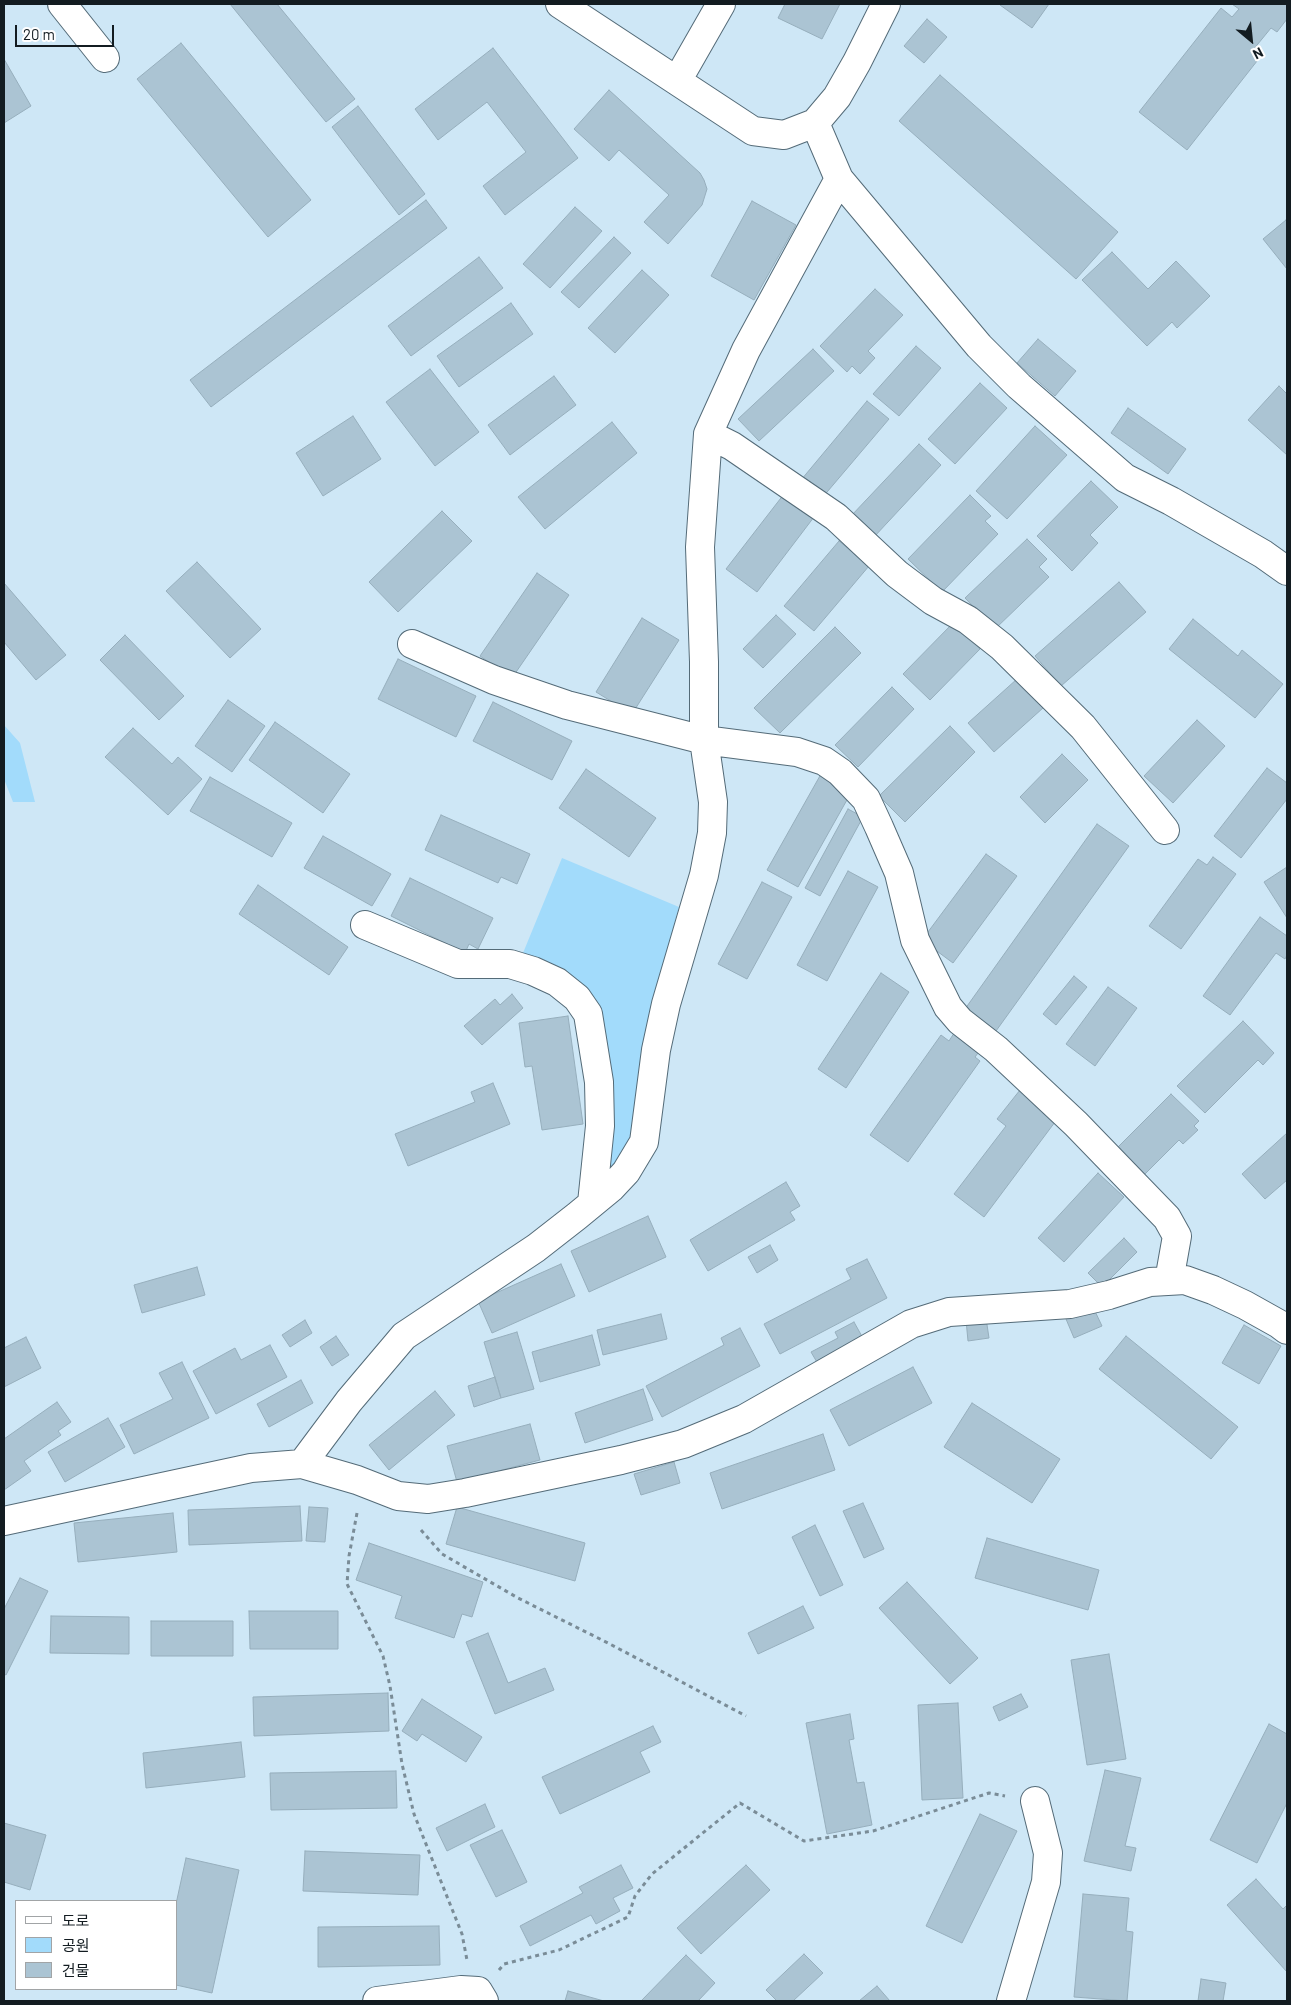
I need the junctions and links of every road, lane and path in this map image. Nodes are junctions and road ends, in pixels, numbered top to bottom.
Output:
1 (62, 4) edge
2 (560, 4) edge
3 (721, 4) edge
4 (886, 4) edge
5 (105, 58) dead end
6 (677, 81) junction
7 (815, 123) junction
8 (839, 180) junction
9 (708, 434) junction
10 (1287, 571) edge
11 (412, 644) dead end
12 (704, 740) junction
13 (1165, 830) dead end
14 (365, 925) dead end
15 (592, 1203) junction
16 (1169, 1281) junction
17 (1287, 1330) edge
18 (302, 1464) junction
19 (357, 1480) junction
20 (398, 1496) junction
21 (4, 1521) edge
22 (746, 1716) dead end
23 (1035, 1801) joint
24 (474, 1994) edge
25 (377, 2001) edge
26 (1011, 2001) edge

1 - 5 street
2 - 6 street
3 - 6 street
4 - 7 street
6 - 7 street
7 - 8 street
8 - 9 street
8 - 10 street
9 - 12 street
9 - 13 street
11 - 12 street
12 - 15 street
12 - 16 street
14 - 15 street
15 - 18 street
16 - 17 street
16 - 20 street
18 - 19 street
18 - 21 street
19 - 20 street
19 - 24 path
20 - 22 path
23 - 24 path
23 - 26 street
24 - 25 street

